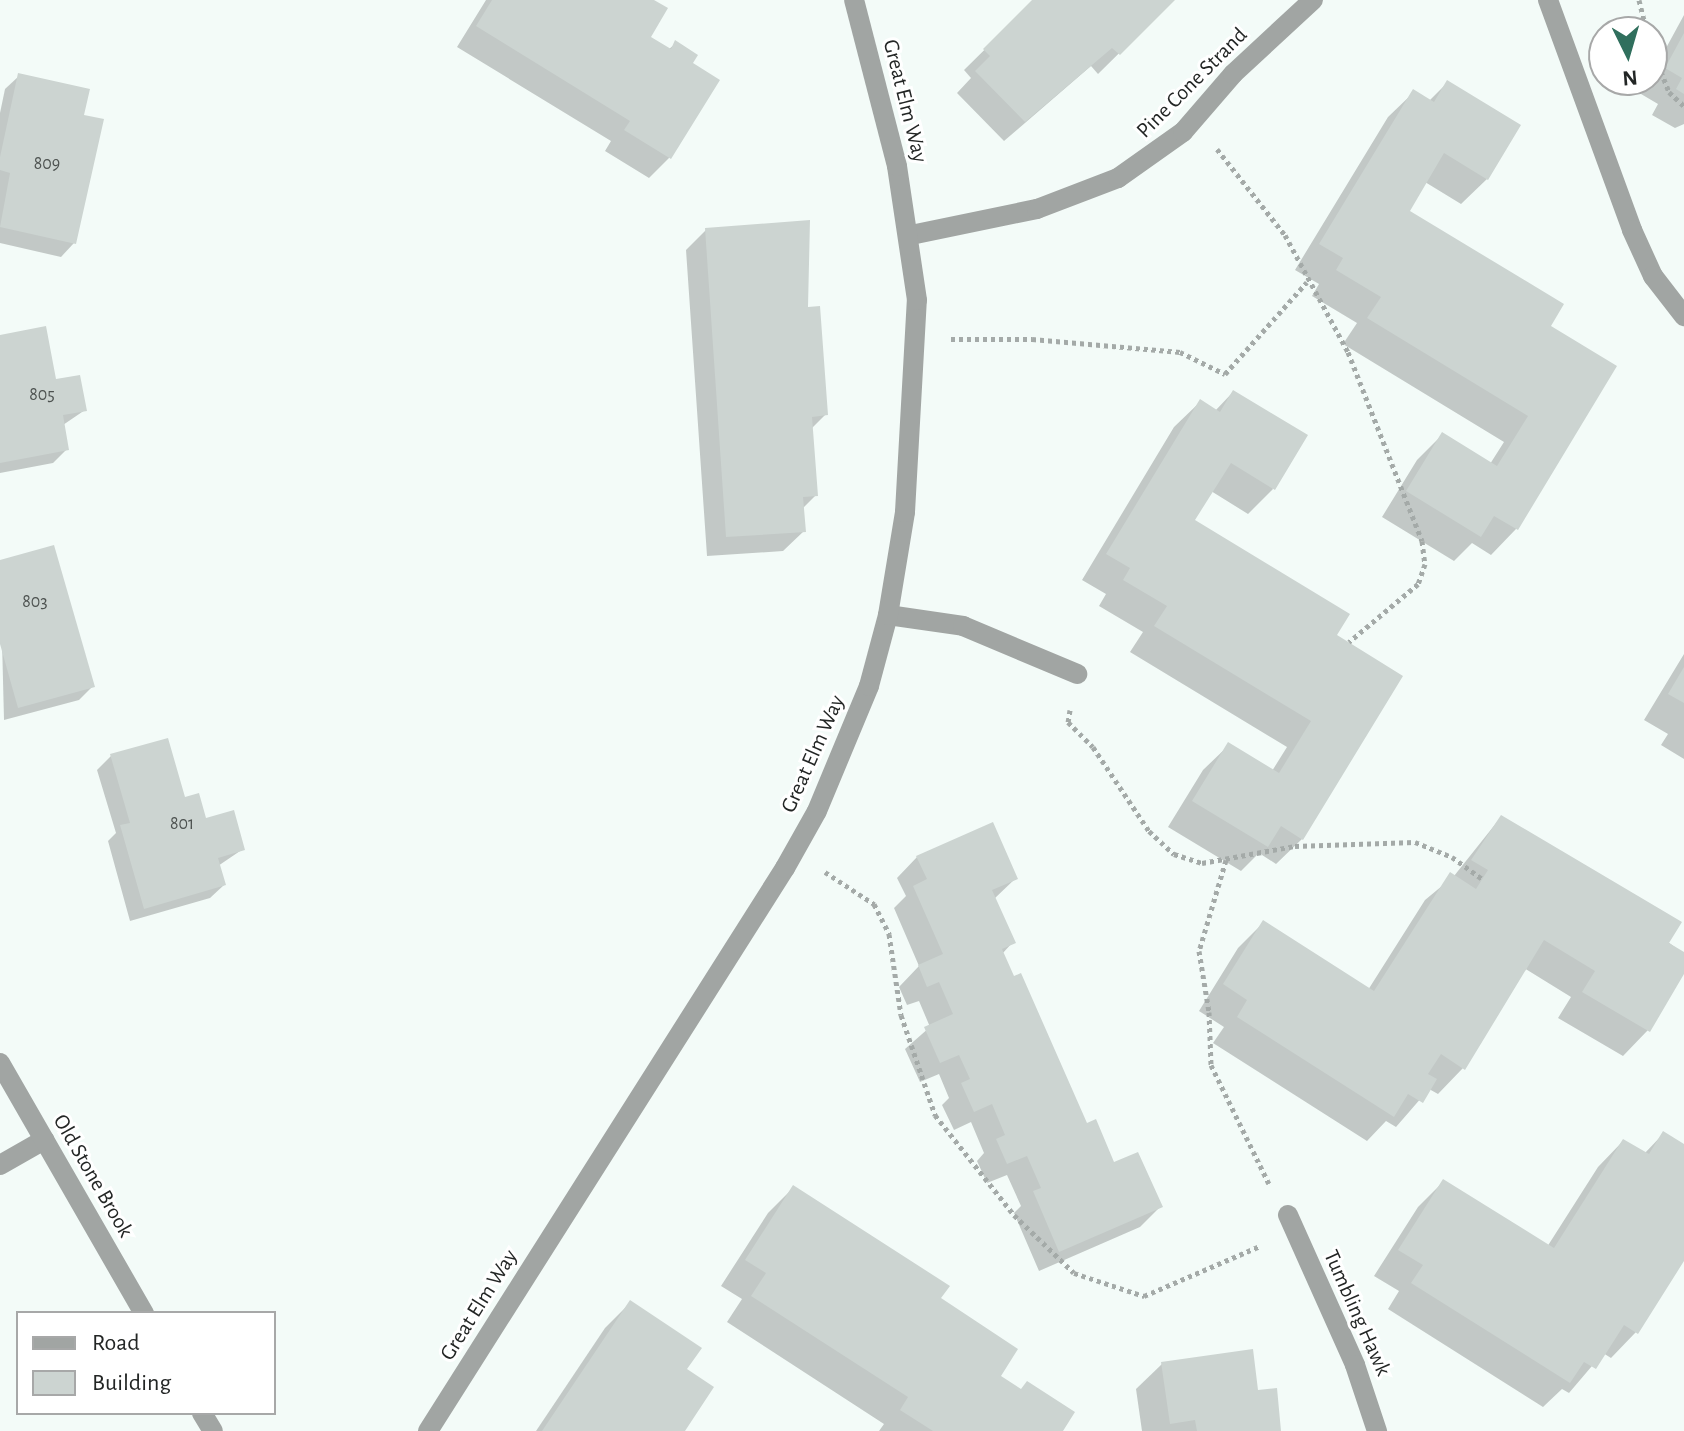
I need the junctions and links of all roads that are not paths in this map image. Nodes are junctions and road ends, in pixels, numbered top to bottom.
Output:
1 (854, 0) edge
2 (1313, 0) edge
3 (1548, 0) edge
4 (911, 235) junction
5 (1684, 316) edge
6 (888, 615) junction
7 (1077, 674) road end
8 (0, 1063) edge
9 (44, 1140) junction
10 (0, 1165) edge
11 (1288, 1215) road end
12 (143, 1311) edge
13 (428, 1431) edge
14 (1377, 1431) edge

1 - 4 street, Great Elm Way
2 - 4 street, Pine Cone Strand
3 - 5 street
4 - 6 street, Great Elm Way
6 - 7 street
6 - 13 street, Great Elm Way
8 - 9 street, Old Stone Brook
9 - 10 street
9 - 12 street, Old Stone Brook
11 - 14 street, Tumbling Hawk

